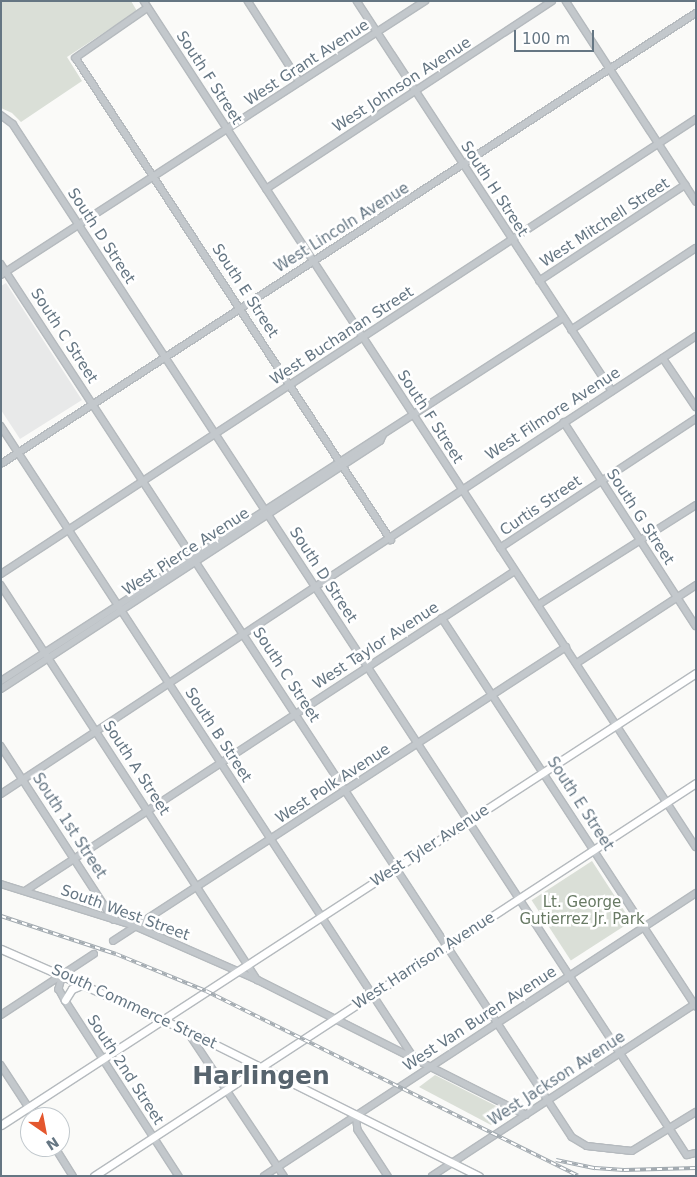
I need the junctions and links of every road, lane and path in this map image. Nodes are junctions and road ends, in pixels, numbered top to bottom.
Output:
1 (144, 1) edge
2 (248, 1) edge
3 (357, 1) edge
4 (425, 1) edge
5 (552, 1) edge
6 (566, 1) edge
7 (148, 8) junction
8 (696, 12) edge
9 (376, 32) junction
10 (610, 69) junction
11 (300, 82) junction
12 (415, 91) junction
13 (1, 115) edge
14 (696, 119) edge
15 (228, 129) junction
16 (659, 143) junction
17 (463, 165) junction
18 (154, 177) junction
19 (685, 185) junction
20 (266, 189) junction
21 (696, 201) edge
22 (79, 225) junction
23 (512, 239) junction
24 (696, 248) edge
25 (314, 262) junction
26 (1, 264) edge
27 (4, 274) edge
28 (539, 281) junction
29 (240, 307) junction
30 (563, 318) junction
31 (571, 330) junction
32 (696, 336) edge
33 (364, 337) junction
34 (165, 357) junction
35 (663, 358) junction
36 (290, 384) junction
37 (612, 391) junction
38 (93, 404) junction
39 (696, 407) edge
40 (413, 415) junction
41 (696, 419) edge
42 (564, 422) junction
43 (1, 426) edge
44 (215, 433) junction
45 (19, 452) junction
46 (341, 463) junction
47 (1, 464) edge
48 (144, 480) junction
49 (602, 481) junction
50 (463, 491) junction
51 (696, 505) edge
52 (267, 512) junction
53 (69, 529) junction
54 (391, 540) junction
55 (641, 540) junction
56 (500, 548) junction
57 (194, 559) junction
58 (515, 570) junction
59 (1, 574) edge
60 (1, 585) edge
61 (696, 585) edge
62 (317, 588) junction
63 (677, 597) junction
64 (538, 605) junction
65 (120, 607) junction
66 (442, 618) junction
67 (696, 626) edge
68 (244, 635) junction
69 (566, 647) junction
70 (47, 655) junction
71 (577, 664) junction
72 (369, 666) junction
73 (696, 673) edge
74 (1, 681) edge
75 (170, 684) junction
76 (1, 689) edge
77 (492, 694) junction
78 (296, 713) junction
79 (615, 725) junction
80 (97, 731) junction
81 (418, 743) junction
82 (1, 746) edge
83 (221, 762) junction
84 (544, 772) junction
85 (24, 779) junction
86 (696, 783) edge
87 (346, 790) junction
88 (1, 794) edge
89 (666, 802) junction
90 (148, 810) junction
91 (469, 820) junction
92 (272, 838) junction
93 (696, 846) edge
94 (595, 849) junction
95 (75, 857) junction
96 (397, 868) junction
97 (1, 884) edge
98 (198, 886) junction
99 (25, 891) junction
100 (696, 893) edge
101 (520, 898) junction
102 (322, 916) junction
103 (114, 920) junction
104 (135, 926) junction
105 (645, 926) junction
106 (113, 941) dead end
107 (448, 945) junction
108 (1, 949) edge
109 (94, 954) dead end
110 (249, 964) junction
111 (239, 970) junction
112 (63, 975) junction
113 (570, 975) junction
114 (258, 980) junction
115 (84, 984) junction
116 (373, 994) junction
117 (65, 1000) junction
118 (695, 1004) edge
119 (1, 1015) edge
120 (334, 1019) junction
121 (163, 1020) junction
122 (497, 1022) junction
123 (188, 1031) junction
124 (621, 1052) junction
125 (414, 1058) junction
126 (103, 1059) junction
127 (1, 1065) edge
128 (261, 1067) junction
129 (430, 1067) junction
130 (226, 1089) junction
131 (548, 1100) junction
132 (28, 1107) edge
133 (31, 1107) edge
134 (696, 1112) edge
135 (20, 1113) edge
136 (356, 1114) junction
137 (526, 1115) junction
138 (1, 1125) edge
139 (670, 1129) junction
140 (154, 1137) junction
141 (696, 1153) edge
142 (61, 1157) edge
143 (452, 1163) junction
144 (278, 1167) junction
145 (73, 1176) edge
146 (94, 1176) edge
147 (179, 1176) edge
148 (264, 1176) edge
149 (284, 1176) edge
150 (388, 1176) edge
151 (432, 1176) edge
152 (480, 1176) edge

1 - 7 street, South F Street
2 - 11 street
3 - 9 street, South H Street
4 - 9 street, West Grant Avenue
5 - 12 street, West Johnson Avenue
6 - 10 street
7 - 15 street, South F Street
7 - 18 street, South E Street
8 - 10 street, West Lincoln Avenue
9 - 11 street, West Grant Avenue
9 - 12 street, South H Street
10 - 16 street
10 - 17 street, West Lincoln Avenue
11 - 15 street, West Grant Avenue
12 - 17 street, South H Street
12 - 20 street, West Johnson Avenue
13 - 22 street, South D Street
14 - 16 street, West Buchanan Street
15 - 18 street, West Grant Avenue
15 - 20 street, South F Street
16 - 19 street
16 - 23 street, West Buchanan Street
17 - 23 street, South H Street
17 - 25 street, West Lincoln Avenue
18 - 22 street, West Grant Avenue
18 - 29 street, South E Street
19 - 21 street
19 - 28 street, West Mitchell Street
20 - 25 street, South F Street
22 - 27 street, West Grant Avenue
22 - 34 street, South D Street
23 - 28 street, South H Street
23 - 33 street, West Buchanan Street
24 - 31 street
25 - 29 street, West Lincoln Avenue
25 - 33 street, South F Street
26 - 27 street, South C Street
27 - 38 street, South C Street
28 - 30 street, South H Street
29 - 34 street, West Lincoln Avenue
29 - 36 street, South E Street
30 - 31 street, South H Street
30 - 40 street, West Pierce Avenue
31 - 37 street, South H Street
32 - 35 street, West Filmore Avenue
33 - 36 street, West Buchanan Street
33 - 40 street, South F Street
34 - 38 street, West Lincoln Avenue
34 - 44 street, South D Street
35 - 37 street, West Filmore Avenue
35 - 39 street
36 - 44 street, West Buchanan Street
36 - 46 street, South E Street
37 - 42 street, West Filmore Avenue
38 - 45 street, West Lincoln Avenue
38 - 48 street, South C Street
40 - 46 street, West Pierce Avenue
40 - 50 street, South F Street
41 - 49 street, Curtis Street
42 - 49 street, South G Street
42 - 50 street, West Filmore Avenue
43 - 45 street, South B Street
44 - 48 street, West Buchanan Street
44 - 52 street, South D Street
45 - 47 street, West Lincoln Avenue
45 - 53 street, South B Street
46 - 52 street, West Pierce Avenue
46 - 54 street, South E Street
48 - 53 street, West Buchanan Street
48 - 57 street, South C Street
49 - 55 street, South G Street
49 - 56 street, Curtis Street
50 - 54 street, West Filmore Avenue
50 - 56 street, South F Street
51 - 55 street
52 - 57 street, West Pierce Avenue
52 - 62 street, South D Street
53 - 59 street, West Buchanan Street
53 - 65 street, South B Street
54 - 62 street, West Filmore Avenue
55 - 63 street, South G Street
55 - 64 street
56 - 58 street, South F Street
57 - 65 street, West Pierce Avenue
57 - 68 street, South C Street
58 - 64 street, South F Street
58 - 66 street, West Taylor Avenue
60 - 70 street, South A Street
61 - 63 street
62 - 68 street, West Filmore Avenue
62 - 72 street, South D Street
63 - 67 street, South G Street
63 - 71 street
64 - 69 street, South F Street
65 - 70 street, West Pierce Avenue
65 - 75 street, South B Street
66 - 72 street, West Taylor Avenue
66 - 77 street, South E Street
68 - 75 street, West Filmore Avenue
68 - 78 street, South C Street
69 - 71 street, South F Street
69 - 77 street, West Polk Avenue
70 - 74 street, West Pierce Avenue
70 - 76 street, West Pierce Avenue
70 - 80 street, South A Street
71 - 79 street, South F Street
72 - 78 street, West Taylor Avenue
72 - 81 street, South D Street
73 - 79 main road, West Tyler Avenue
75 - 80 street, West Filmore Avenue
75 - 83 street, South B Street
77 - 81 street, West Polk Avenue
77 - 84 street, South E Street
78 - 83 street, West Taylor Avenue
78 - 87 street, South C Street
79 - 84 main road, West Tyler Avenue
79 - 89 street, South F Street
80 - 85 street, West Filmore Avenue
80 - 90 street, South A Street
81 - 87 street, West Polk Avenue
81 - 91 street, South D Street
82 - 85 street, South 1st Street
83 - 90 street, West Taylor Avenue
83 - 92 street, South B Street
84 - 91 main road, West Tyler Avenue
84 - 94 street, South E Street
85 - 88 street, West Filmore Avenue
85 - 95 street, South 1st Street
86 - 89 main road, West Harrison Avenue
87 - 92 street, West Polk Avenue
87 - 96 street, South C Street
89 - 93 street, South F Street
89 - 94 main road, West Harrison Avenue
90 - 95 street, West Taylor Avenue
90 - 98 street, South A Street
91 - 96 main road, West Tyler Avenue
91 - 101 street, South D Street
92 - 98 street, West Polk Avenue
92 - 102 street, South B Street
94 - 101 main road, West Harrison Avenue
94 - 105 street, South E Street
95 - 99 street, West Taylor Avenue
95 - 103 street, South 1st Street
96 - 102 main road, West Tyler Avenue
96 - 107 street, South C Street
97 - 99 street, South West Street
98 - 104 street, West Polk Avenue
98 - 110 street, South A Street
99 - 103 street, South West Street
100 - 105 street, West Van Buren Avenue
101 - 107 main road, West Harrison Avenue
101 - 113 street, South D Street
102 - 110 main road, West Tyler Avenue
102 - 116 street, South B Street
103 - 104 street, South West Street
104 - 106 street, West Polk Avenue
104 - 111 street, South West Street
105 - 113 street, West Van Buren Avenue
105 - 118 street, South E Street
107 - 116 main road, West Harrison Avenue
107 - 122 street, South C Street
108 - 112 main road, South Commerce Street
109 - 112 street
110 - 111 main road, West Tyler Avenue
110 - 114 street
111 - 114 street, South West Street
111 - 121 main road, West Tyler Avenue
112 - 115 main road, South Commerce Street
112 - 117 street, South 2nd Street
112 - 119 street
113 - 122 street, West Van Buren Avenue
113 - 124 street, South D Street
114 - 120 street
115 - 117 main road
115 - 121 main road, South Commerce Street
116 - 120 main road, West Harrison Avenue
116 - 125 street, South B Street
117 - 126 street, South 2nd Street
118 - 124 street, West Jackson Avenue
120 - 125 street
120 - 128 main road, West Harrison Avenue
121 - 123 main road, South Commerce Street
121 - 126 main road, West Tyler Avenue
122 - 129 street, West Van Buren Avenue
122 - 131 street, South C Street
123 - 128 main road, South Commerce Street
123 - 130 street
124 - 131 street, West Jackson Avenue
124 - 139 street, South D Street
125 - 129 street
126 - 133 main road, West Tyler Avenue
126 - 140 street, South 2nd Street
127 - 132 street
128 - 130 main road, West Harrison Avenue
128 - 136 main road, South Commerce Street
129 - 136 street, West Van Buren Avenue
129 - 137 street
130 - 140 main road, West Harrison Avenue
130 - 144 street
131 - 137 street, West Jackson Avenue
131 - 139 street, South C Street
134 - 139 street
135 - 138 main road, West Tyler Avenue
136 - 143 main road, South Commerce Street
136 - 144 street, West Van Buren Avenue
136 - 150 street
137 - 143 street, West Jackson Avenue
139 - 141 street, South D Street
140 - 146 main road, West Harrison Avenue
140 - 147 street, South 2nd Street
142 - 145 street
143 - 151 street, West Jackson Avenue
143 - 152 main road, South Commerce Street
144 - 148 street, West Van Buren Avenue
144 - 149 street

